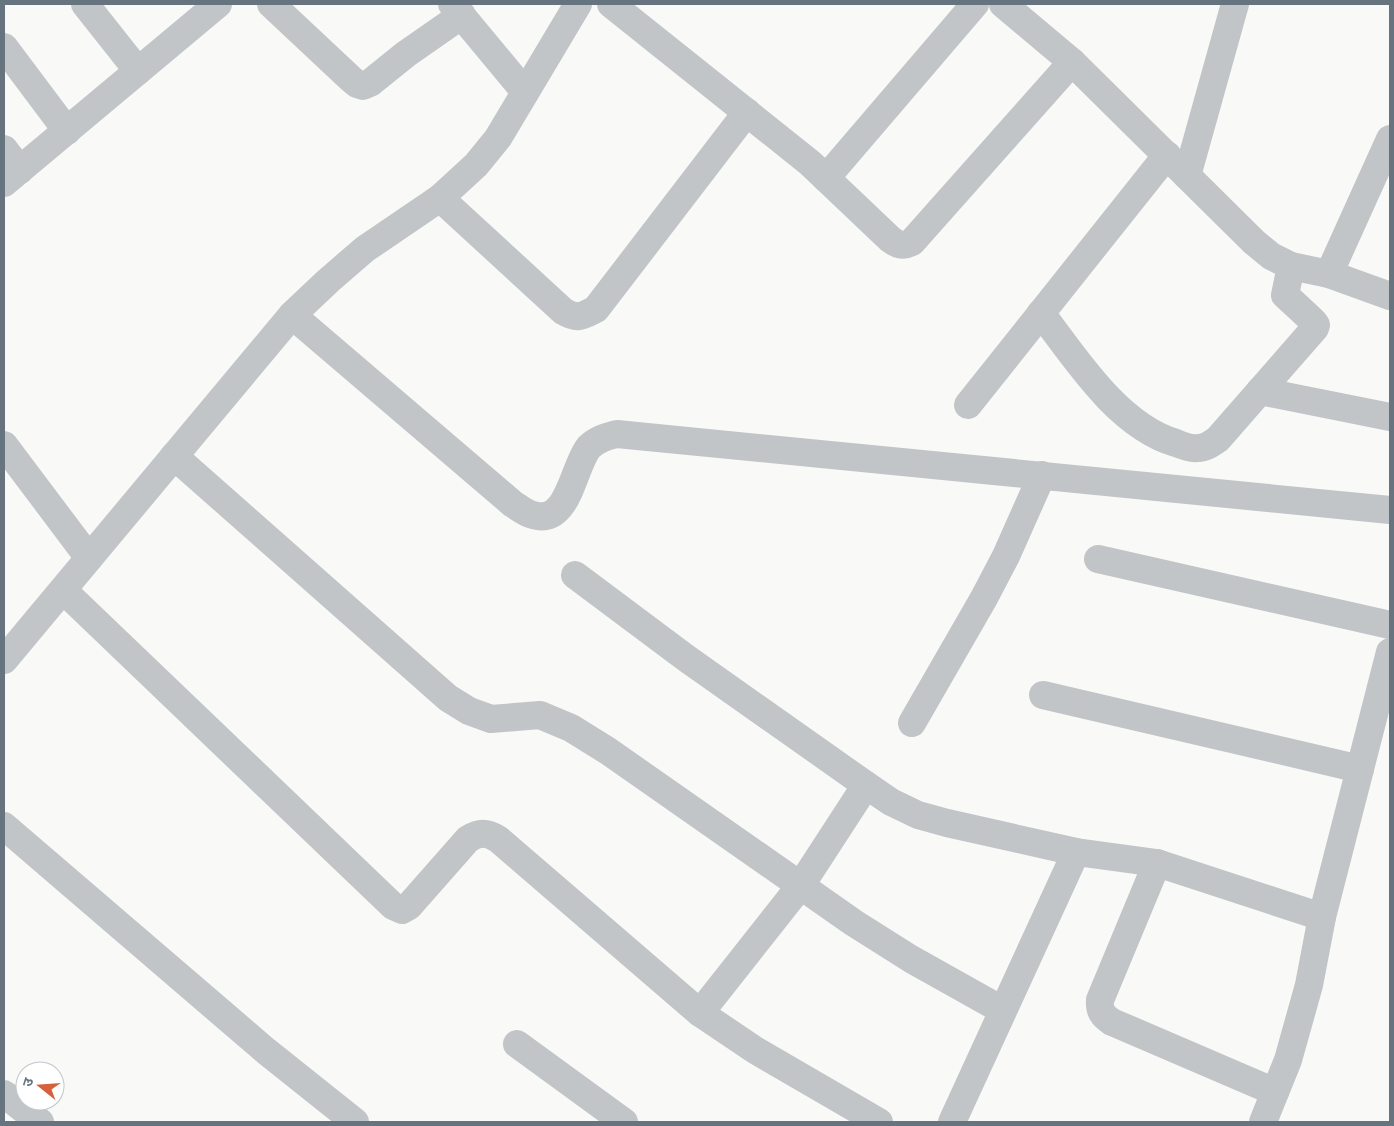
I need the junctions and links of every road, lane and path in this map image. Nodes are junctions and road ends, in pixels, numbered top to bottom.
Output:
1 (85, 4) edge
2 (218, 4) edge
3 (271, 4) edge
4 (578, 4) edge
5 (611, 4) edge
6 (975, 4) edge
7 (1003, 4) edge
8 (1234, 4) edge
9 (457, 9) edge
10 (4, 47) edge
11 (1072, 62) junction
12 (138, 71) junction
13 (525, 92) junction
14 (746, 112) junction
15 (67, 130) junction
16 (1390, 139) edge
17 (1166, 155) junction
18 (9, 167) edge
19 (1187, 176) junction
20 (826, 178) junction
21 (440, 198) junction
22 (1291, 266) junction
23 (1329, 274) junction
24 (1390, 296) edge
25 (1040, 314) junction
26 (292, 315) junction
27 (1260, 391) junction
28 (968, 405) dead end
29 (1390, 417) edge
30 (4, 445) edge
31 (174, 456) junction
32 (1042, 475) junction
33 (1390, 510) edge
34 (89, 558) junction
35 (1098, 559) dead end
36 (575, 575) dead end
37 (63, 590) junction
38 (1390, 625) edge
39 (1390, 652) edge
40 (4, 660) edge
41 (1043, 695) dead end
42 (912, 722) dead end
43 (1360, 769) junction
44 (866, 785) junction
45 (4, 826) edge
46 (1076, 852) junction
47 (1157, 863) junction
48 (801, 885) junction
49 (1322, 917) junction
50 (1002, 1010) junction
51 (700, 1013) junction
52 (517, 1044) dead end
53 (1275, 1092) junction
54 (4, 1094) edge
55 (38, 1122) edge
56 (355, 1122) edge
57 (624, 1122) edge
58 (879, 1122) edge
59 (952, 1122) edge
60 (1263, 1122) edge

1 - 12 street
2 - 12 street
3 - 9 street
4 - 13 street
5 - 14 street
6 - 20 street
7 - 11 street
8 - 19 street
9 - 13 street
10 - 15 street
11 - 17 street
11 - 20 street
12 - 15 street
13 - 21 street
14 - 20 street
14 - 21 street
15 - 18 street
16 - 23 street
17 - 19 street
17 - 25 street
19 - 22 street
21 - 26 street
22 - 23 street
22 - 27 street
23 - 24 street
25 - 27 street
25 - 28 street
26 - 31 street
26 - 32 street
27 - 29 street
30 - 34 street
31 - 34 street
31 - 48 street
32 - 33 street
32 - 42 street
34 - 37 street
35 - 38 street
36 - 44 street
37 - 40 street
37 - 51 street
39 - 43 street
41 - 43 street
43 - 49 street
44 - 46 street
44 - 48 street
45 - 56 street
46 - 47 street
46 - 50 street
47 - 49 street
47 - 53 street
48 - 50 street
48 - 51 street
49 - 53 street
50 - 59 street
51 - 58 street
52 - 57 street
53 - 60 street
54 - 55 street

